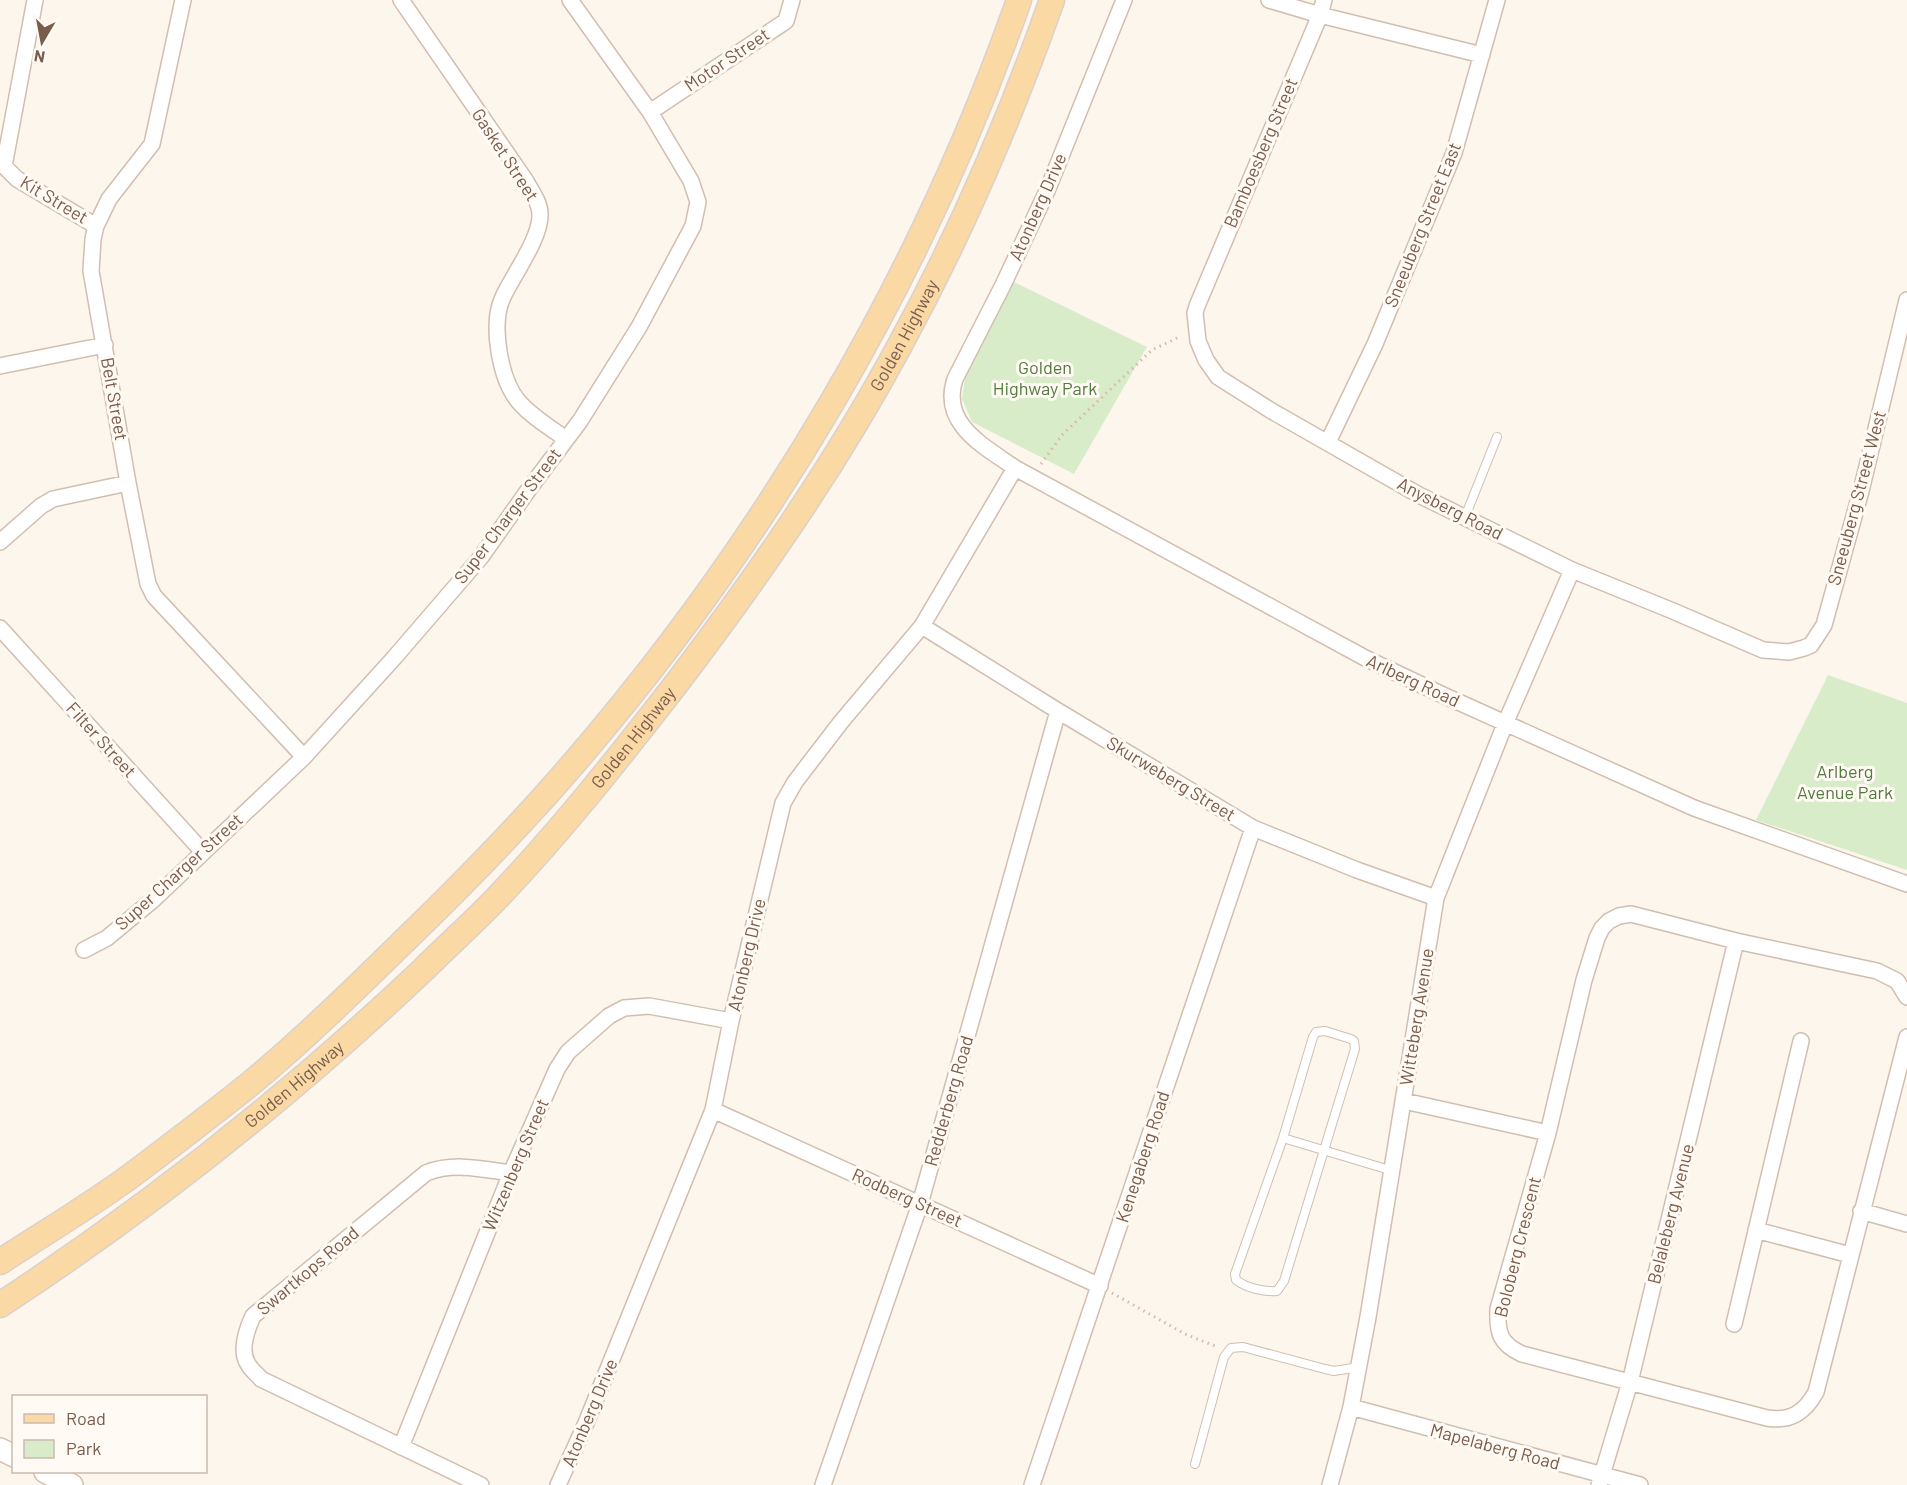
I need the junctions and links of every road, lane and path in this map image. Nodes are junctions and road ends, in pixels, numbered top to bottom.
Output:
1 (35, 0) edge
2 (183, 0) edge
3 (400, 0) edge
4 (792, 0) edge
5 (1019, 0) edge
6 (1052, 0) edge
7 (1124, 0) edge
8 (1269, 0) edge
9 (1497, 0) edge
10 (572, 1) edge
11 (1322, 7) edge
12 (1482, 55) junction
13 (650, 112) junction
14 (96, 226) junction
15 (1907, 300) edge
16 (1197, 306) joint
17 (1196, 329) junction
18 (105, 345) junction
19 (0, 366) edge
20 (955, 412) joint
21 (1497, 437) dead end
22 (566, 439) junction
23 (1328, 442) junction
24 (1015, 468) junction
25 (1032, 477) junction
26 (128, 483) junction
27 (1465, 517) junction
28 (0, 542) edge
29 (1572, 570) junction
30 (922, 626) junction
31 (0, 628) edge
32 (1763, 650) joint
33 (1058, 711) junction
34 (1505, 724) junction
35 (304, 757) junction
36 (1253, 828) junction
37 (203, 852) junction
38 (1907, 884) edge
39 (1436, 898) junction
40 (1736, 941) junction
41 (84, 950) dead end
42 (1907, 997) edge
43 (731, 1021) junction
44 (1907, 1037) edge
45 (1801, 1041) dead end
46 (1404, 1101) junction
47 (713, 1110) junction
48 (1548, 1133) junction
49 (1283, 1138) junction
50 (1323, 1150) junction
51 (1392, 1171) junction
52 (511, 1173) junction
53 (920, 1204) junction
54 (1861, 1210) junction
55 (1907, 1224) edge
56 (1756, 1230) junction
57 (1850, 1255) junction
58 (0, 1262) edge
59 (1100, 1286) junction
60 (0, 1305) edge
61 (1734, 1324) dead end
62 (1227, 1351) junction
63 (1359, 1367) junction
64 (1630, 1382) junction
65 (1351, 1407) junction
66 (401, 1447) junction
67 (1194, 1464) dead end
68 (47, 1473) edge
69 (1600, 1480) edge
70 (72, 1485) edge
71 (481, 1485) edge
72 (558, 1485) edge
73 (823, 1485) edge
74 (1032, 1485) edge
75 (1330, 1485) edge
76 (1640, 1485) edge

1 - 14 street, Kit Street
2 - 14 street, Belt Street
3 - 22 street, Gasket Street
4 - 13 street, Motor Street
5 - 58 main road, Golden Highway
6 - 60 main road, Golden Highway
7 - 20 street, Atonberg Drive
8 - 11 street
9 - 12 street, Sneeuberg Street East
10 - 13 street, Super Charger Street
11 - 12 street
11 - 16 street, Bamboesberg Street
12 - 23 street, Sneeuberg Street East
13 - 22 street, Super Charger Street
14 - 18 street, Belt Street
15 - 32 street, Sneeuberg Street West
16 - 17 street, Anysberg Road
17 - 23 street, Anysberg Road
17 - 25 path
18 - 19 street
18 - 26 street, Belt Street
20 - 24 street, Arlberg Road
21 - 27 lane
22 - 35 street, Super Charger Street
23 - 27 street, Anysberg Road
24 - 25 street, Arlberg Road
24 - 30 street, Atonberg Drive
25 - 34 street, Arlberg Road
26 - 28 street
26 - 35 street, Belt Street
27 - 29 street, Anysberg Road
29 - 32 street, Anysberg Road
29 - 34 street, Witteberg Avenue
30 - 33 street, Skurweberg Street
30 - 43 street, Atonberg Drive
31 - 37 street, Filter Street
33 - 36 street, Skurweberg Street
33 - 53 street, Redderberg Road
34 - 38 street, Arlberg Road
34 - 39 street, Witteberg Avenue
35 - 37 street, Super Charger Street
36 - 39 street, Skurweberg Street
36 - 59 street, Kenegaberg Road
37 - 41 street, Super Charger Street
39 - 46 street, Witteberg Avenue
40 - 42 street, Boloberg Crescent
40 - 48 street, Boloberg Crescent
40 - 64 street, Belaleberg Avenue
43 - 47 street, Atonberg Drive
43 - 52 street, Witzenberg Street
44 - 54 street, Boloberg Crescent
45 - 56 street
46 - 48 street
46 - 51 street, Witteberg Avenue
47 - 53 street, Rodberg Street
47 - 72 street, Atonberg Drive
48 - 64 street, Boloberg Crescent
49 - 50 lane
49 - 50 lane
49 - 50 lane
50 - 51 lane
51 - 63 street, Witteberg Avenue
52 - 66 street, Witzenberg Street
52 - 66 street, Swartkops Road
53 - 59 street, Rodberg Street
53 - 73 street, Redderberg Road
54 - 55 street
54 - 57 street, Boloberg Crescent
56 - 57 street
56 - 61 street
57 - 64 street, Boloberg Crescent
59 - 62 path
59 - 74 street, Kenegaberg Road
62 - 63 lane
62 - 67 lane
63 - 65 street, Witteberg Avenue
64 - 69 street, Belaleberg Avenue
65 - 69 street, Mapelaberg Road
65 - 75 street, Witteberg Avenue
66 - 71 street, Swartkops Road
68 - 70 street
69 - 76 street, Mapelaberg Road

